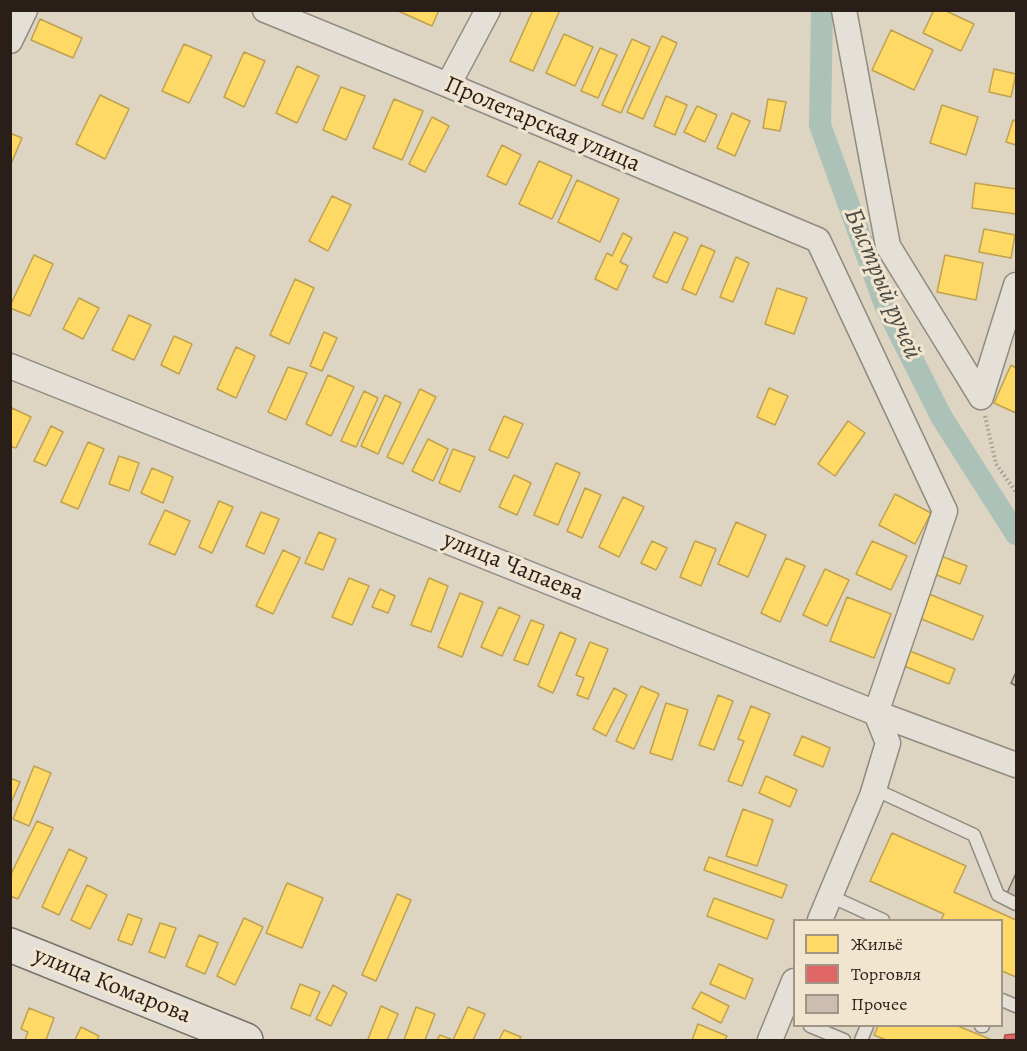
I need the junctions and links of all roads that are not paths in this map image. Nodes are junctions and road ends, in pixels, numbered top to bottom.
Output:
1 (25, 10) edge
2 (265, 10) edge
3 (488, 10) edge
4 (844, 10) edge
5 (10, 41) edge
6 (448, 85) junction
7 (1017, 285) edge
8 (10, 366) edge
9 (876, 713) junction
10 (1017, 765) edge
11 (874, 789) junction
12 (830, 896) junction
13 (1017, 904) edge
14 (821, 919) edge
15 (879, 919) edge
16 (10, 945) edge
17 (793, 991) edge
18 (1003, 1000) edge
19 (1017, 1006) edge
20 (788, 1016) edge
21 (812, 1027) edge
22 (867, 1027) edge
23 (246, 1041) edge
24 (770, 1041) edge
25 (844, 1041) edge
26 (861, 1041) edge

1 - 5 street
2 - 6 street, Пролетарская улица
3 - 6 street
4 - 7 street
6 - 9 street, Пролетарская улица
8 - 9 street, улица Чапаева
9 - 10 street, улица Чапаева
9 - 11 street
11 - 12 street
11 - 13 lane
12 - 14 street
12 - 15 lane
16 - 23 street, улица Комарова
17 - 20 street
18 - 19 lane
20 - 24 street
21 - 25 lane
22 - 26 lane

